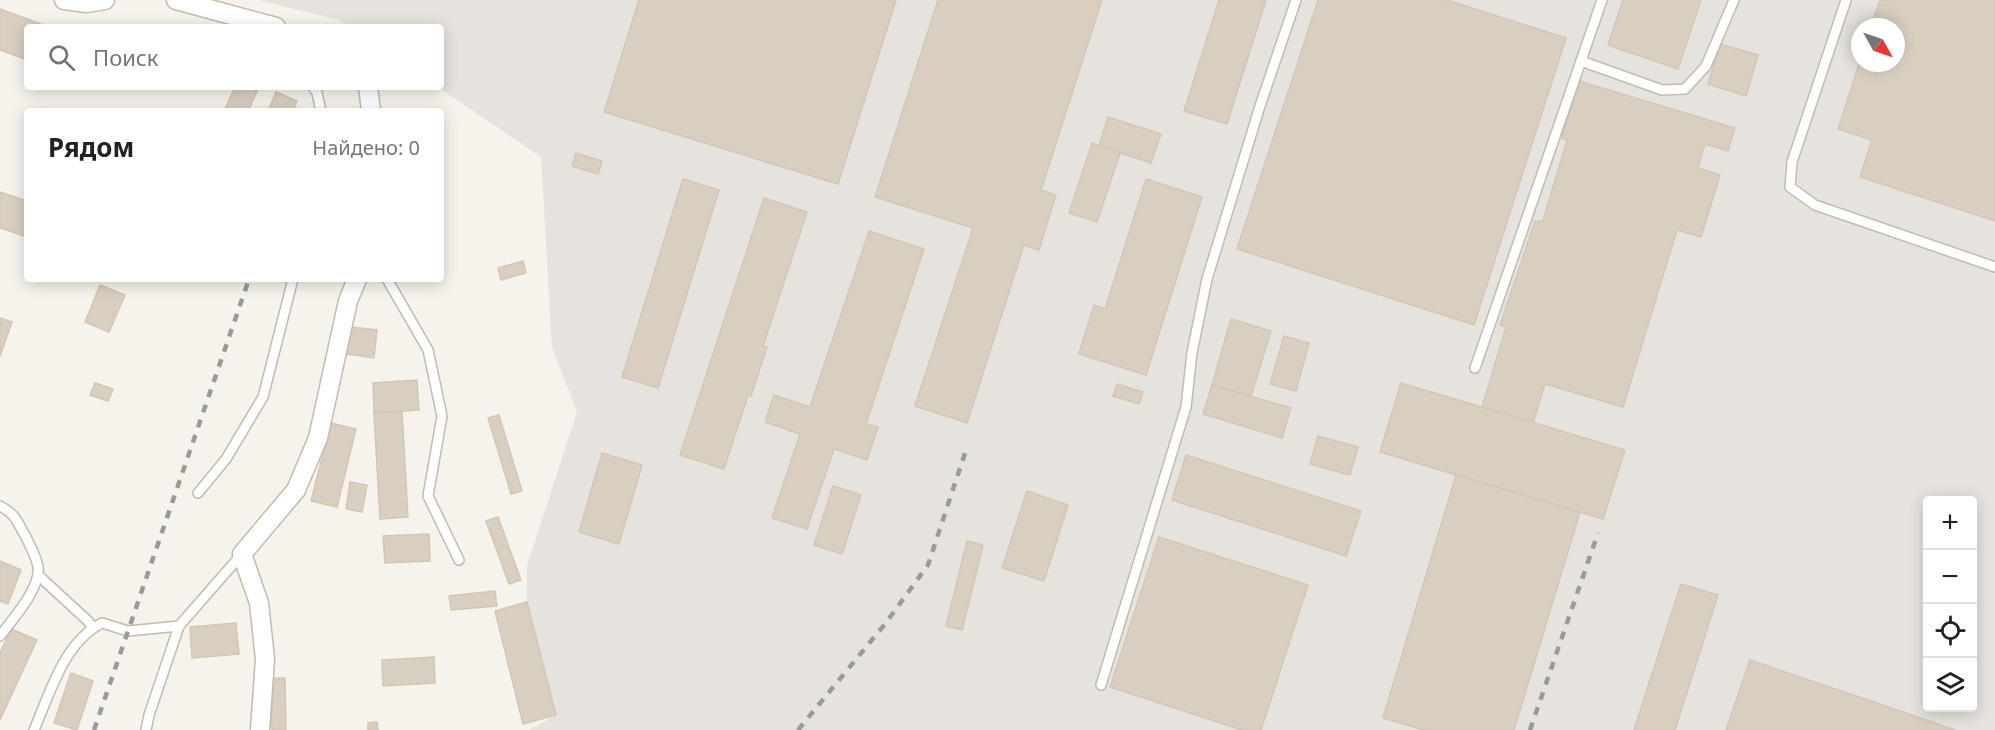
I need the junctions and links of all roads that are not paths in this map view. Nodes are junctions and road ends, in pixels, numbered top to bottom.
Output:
1 (64, 0) edge
2 (105, 0) edge
3 (176, 0) edge
4 (1296, 0) edge
5 (1602, 0) edge
6 (1734, 0) edge
7 (1846, 0) edge
8 (265, 24) edge
9 (1581, 61) junction
10 (315, 90) edge
11 (368, 90) edge
12 (320, 108) edge
13 (371, 108) edge
14 (1995, 267) edge
15 (292, 282) edge
16 (356, 282) edge
17 (389, 282) edge
18 (1475, 368) dead end
19 (198, 493) dead end
20 (0, 506) edge
21 (242, 554) junction
22 (459, 560) dead end
23 (38, 575) junction
24 (179, 626) junction
25 (92, 628) junction
26 (0, 636) edge
27 (1101, 686) dead end
28 (34, 730) edge
29 (146, 730) edge
30 (260, 730) edge

1 - 2 street
3 - 8 street
4 - 27 lane
5 - 9 lane
6 - 9 lane
7 - 14 lane
9 - 18 lane
10 - 12 lane
11 - 13 street
15 - 19 lane
16 - 21 street
17 - 22 lane
20 - 23 lane
21 - 24 lane
21 - 30 street
23 - 25 lane
23 - 26 lane
24 - 25 lane
24 - 29 lane
25 - 28 lane

